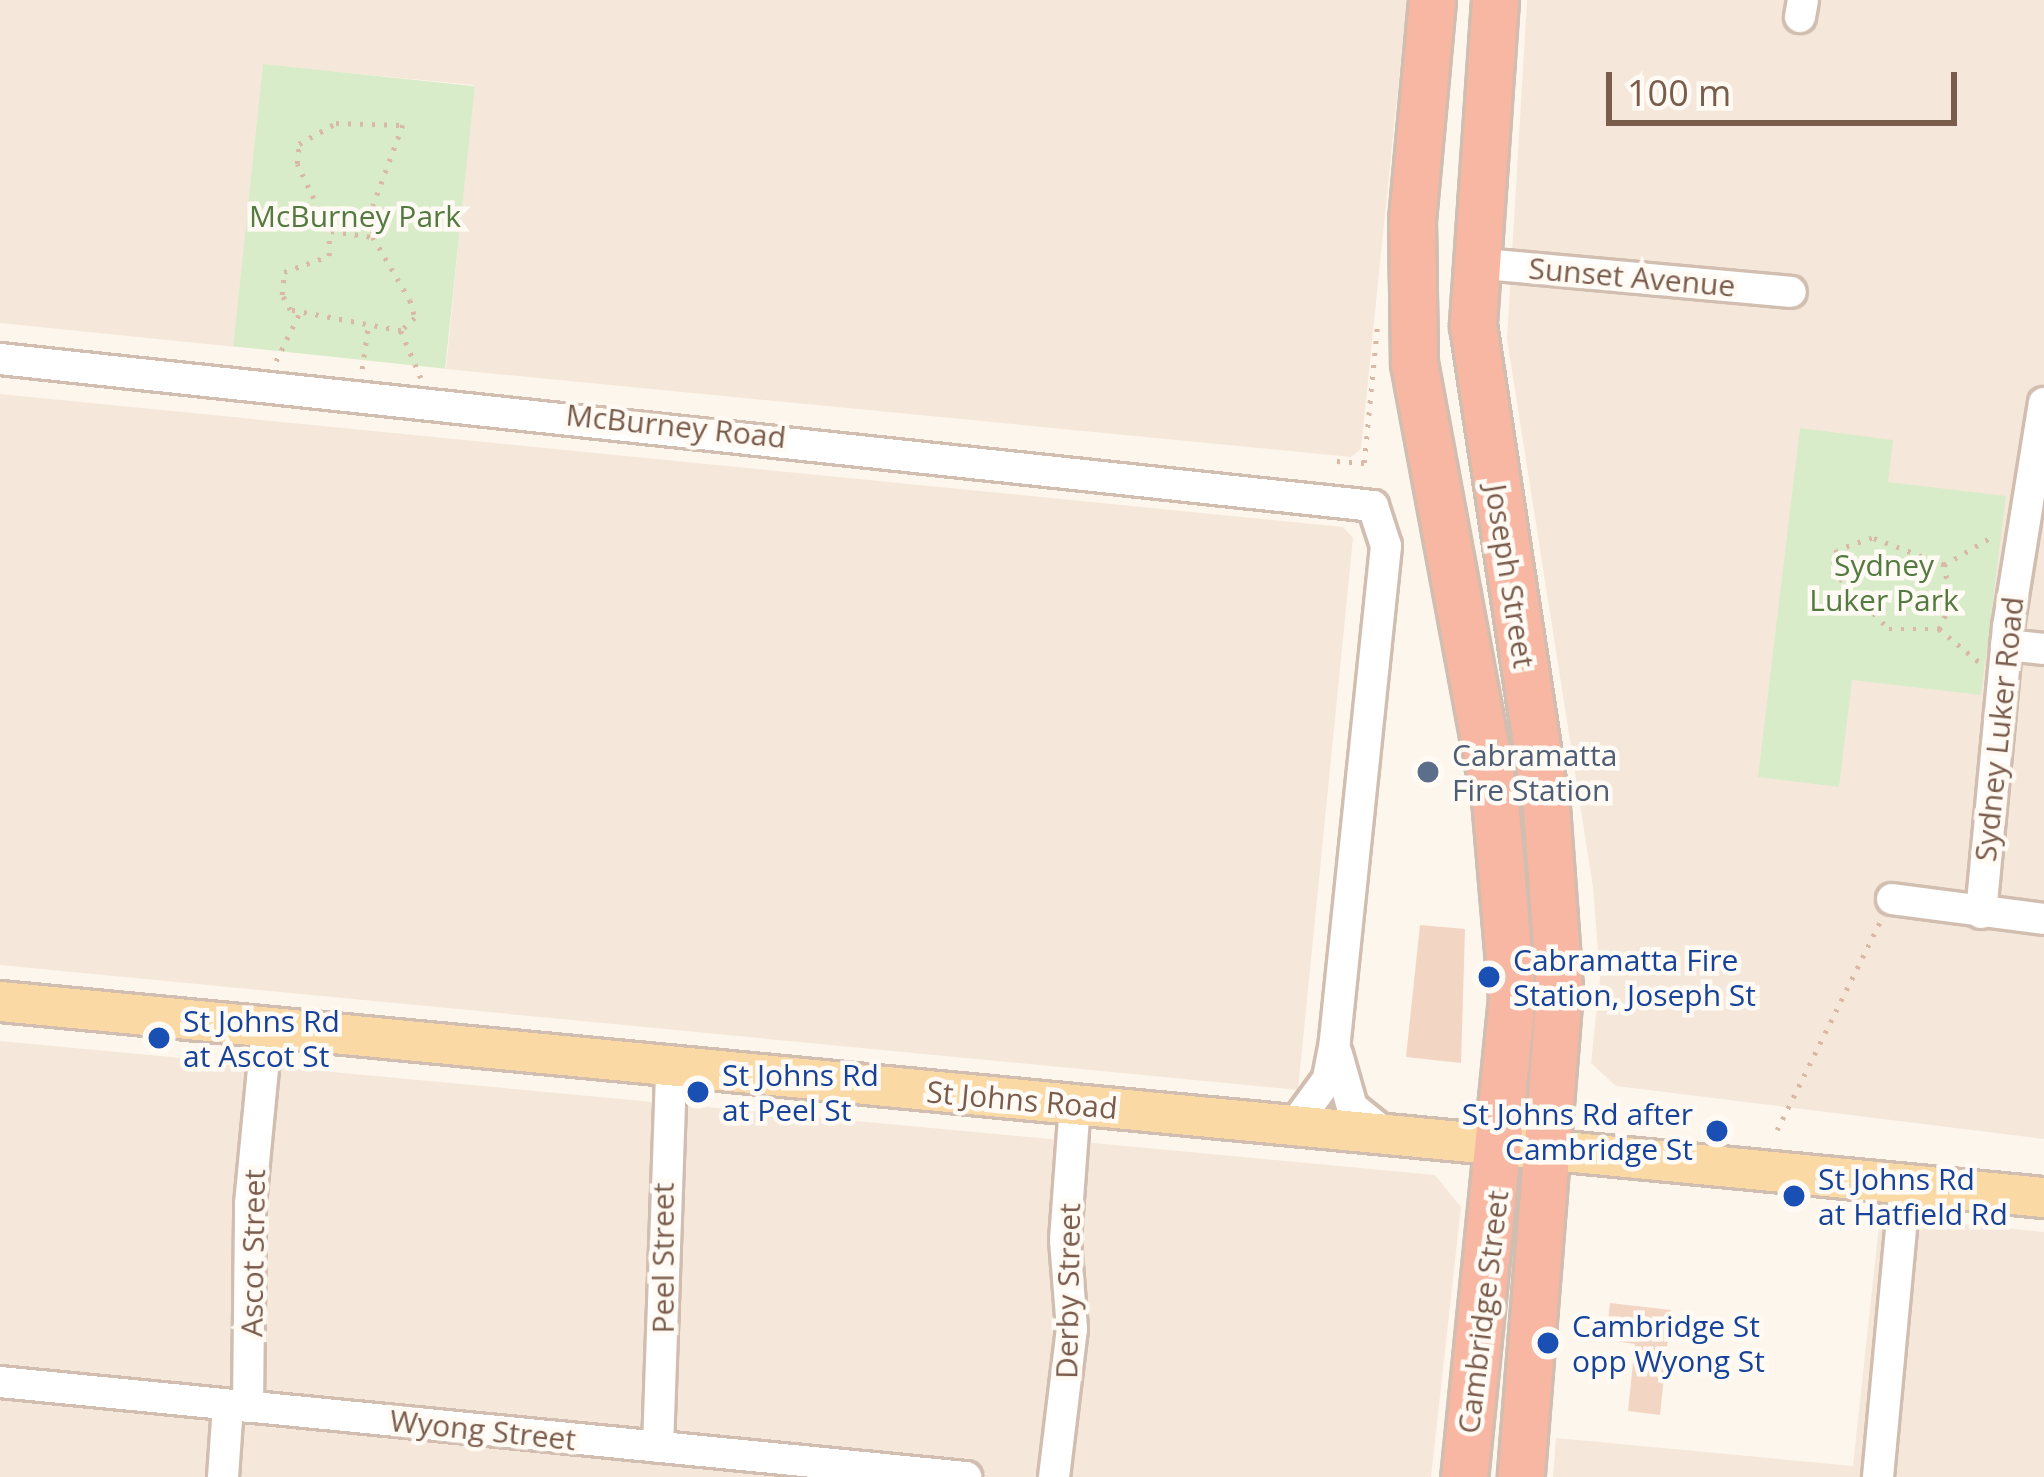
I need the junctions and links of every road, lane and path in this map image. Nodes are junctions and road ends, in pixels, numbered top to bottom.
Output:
1 (1432, 0) edge
2 (1495, 0) edge
3 (329, 231) junction
4 (373, 237) junction
5 (1473, 263) junction
6 (1791, 292) dead end
7 (300, 312) junction
8 (369, 325) junction
9 (400, 331) junction
10 (0, 358) edge
11 (265, 383) junction
12 (358, 393) junction
13 (429, 400) junction
14 (2044, 403) edge
15 (1337, 461) dead end
16 (1364, 464) dead end
17 (2018, 538) junction
18 (1944, 566) junction
19 (1939, 629) junction
20 (2044, 649) edge
21 (2005, 659) junction
22 (1892, 899) joint
23 (1981, 913) junction
24 (2044, 919) edge
25 (0, 1001) edge
26 (267, 1027) junction
27 (1335, 1042) junction
28 (670, 1069) junction
29 (1075, 1104) junction
30 (1293, 1127) junction
31 (1778, 1130) dead end
32 (1388, 1136) junction
33 (1502, 1147) junction
34 (1552, 1151) junction
35 (1905, 1184) junction
36 (2044, 1197) edge
37 (0, 1382) edge
38 (238, 1406) junction
39 (646, 1446) junction
40 (224, 1477) edge
41 (632, 1477) edge
42 (966, 1477) edge
43 (1054, 1477) edge
44 (1464, 1477) edge
45 (1521, 1477) edge
46 (1878, 1477) edge

1 - 33 highway, Joseph Street
2 - 5 highway, Joseph Street
3 - 4 path
3 - 4 path
3 - 7 path
4 - 9 path
5 - 6 street, Sunset Avenue
5 - 34 highway, Joseph Street
7 - 8 path
7 - 11 path
8 - 9 path
8 - 12 path
9 - 13 path
10 - 11 street, McBurney Road
11 - 12 street, McBurney Road
12 - 13 street, McBurney Road
13 - 27 street, McBurney Road
14 - 17 street, Sydney Luker Road
15 - 16 path
17 - 18 path
17 - 21 street, Sydney Luker Road
18 - 19 path
18 - 19 path
19 - 21 path
20 - 21 street
21 - 23 street, Sydney Luker Road
22 - 23 street
22 - 31 path
23 - 24 street
25 - 26 main road, St Johns Road
26 - 28 main road, St Johns Road
26 - 38 street, Ascot Street
27 - 30 street
27 - 32 street
28 - 29 main road, St Johns Road
28 - 39 street, Peel Street
29 - 30 main road, St Johns Road
29 - 43 street, Derby Street
30 - 32 main road, St Johns Road
32 - 33 main road, St Johns Road
33 - 34 main road, St Johns Road
33 - 44 highway, Cambridge Street
34 - 35 main road, St Johns Road
34 - 45 highway, Cambridge Street
35 - 36 main road, St Johns Road
35 - 46 street
37 - 38 street, Wyong Street
38 - 39 street, Wyong Street
38 - 40 street, Ascot Street
39 - 41 street, Peel Street
39 - 42 street, Wyong Street

